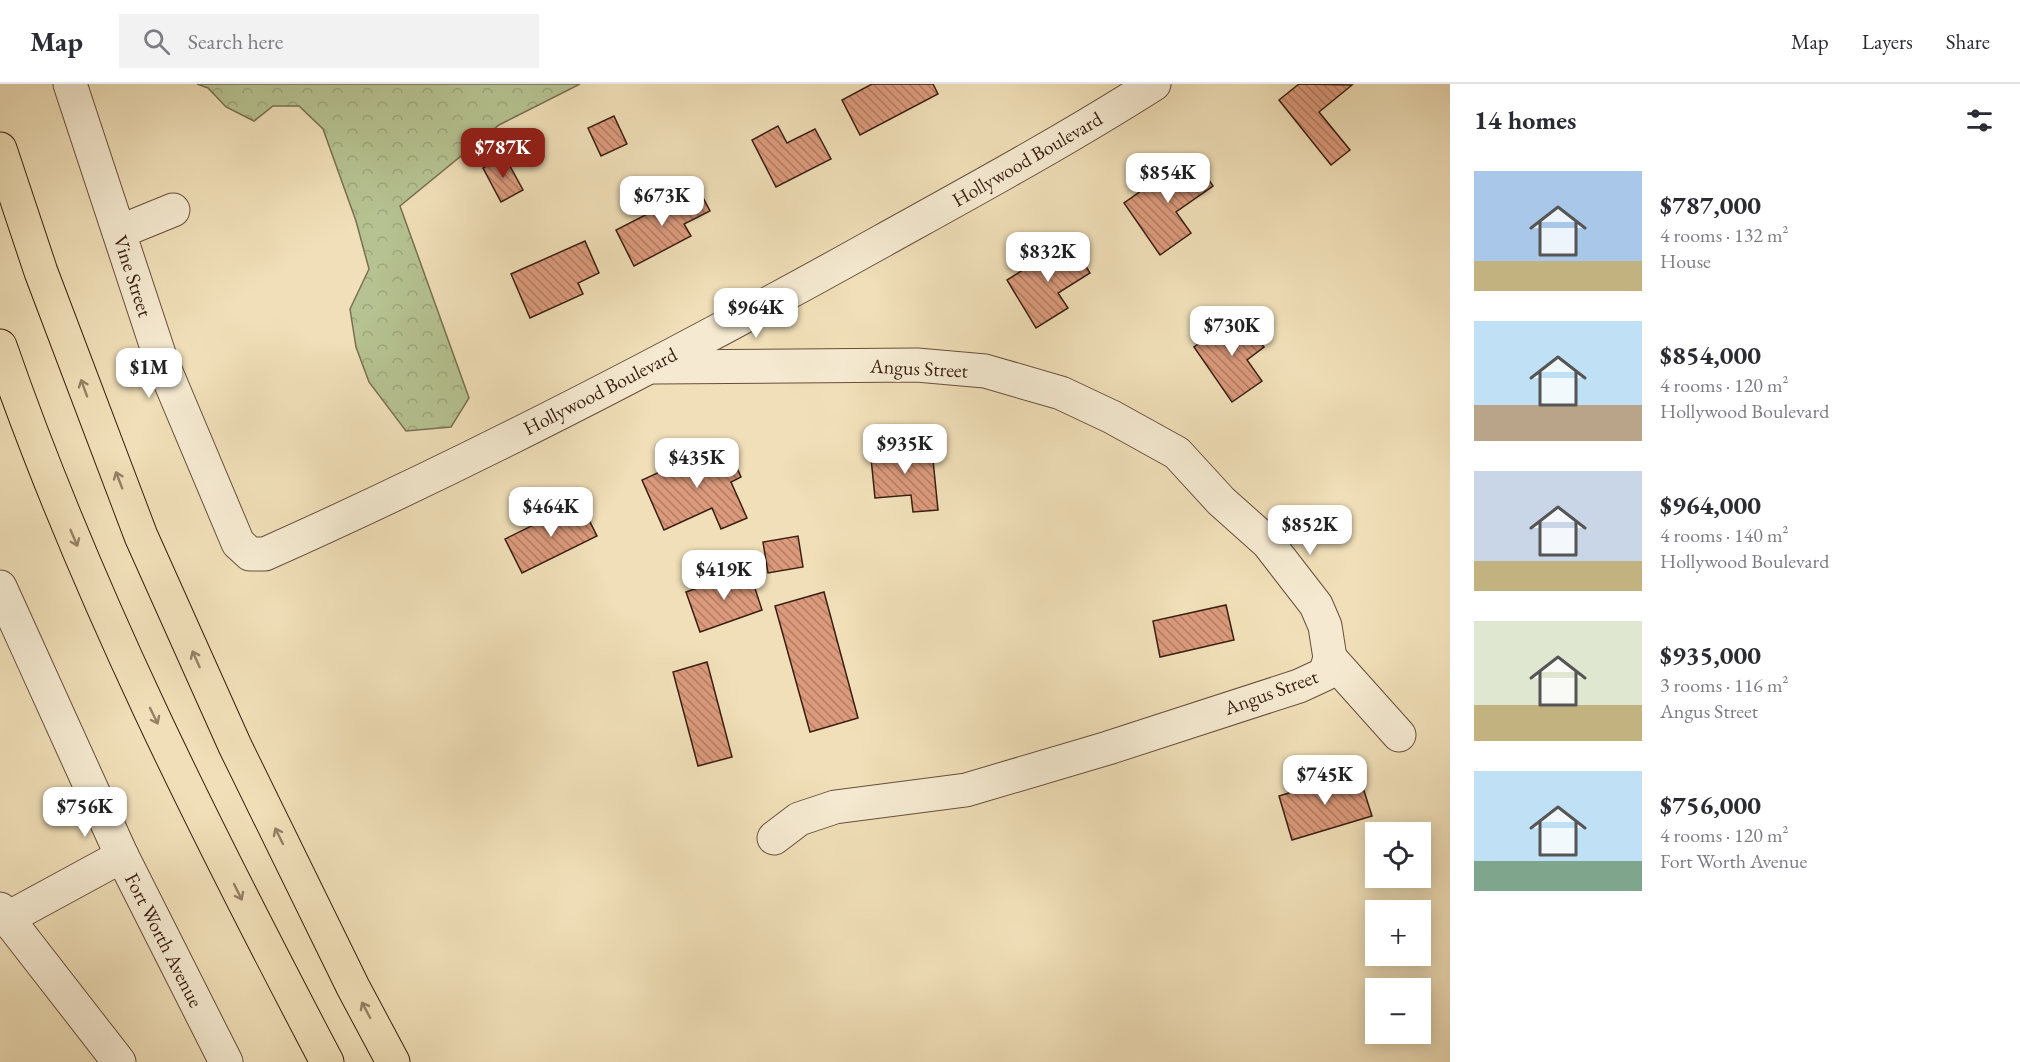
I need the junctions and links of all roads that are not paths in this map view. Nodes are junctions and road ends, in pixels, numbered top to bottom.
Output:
1 (1154, 84) edge
2 (74, 95) edge
3 (0, 149) edge
4 (173, 210) dead end
5 (118, 232) junction
6 (0, 346) edge
7 (648, 367) junction
8 (322, 529) joint
9 (0, 587) edge
10 (1330, 658) junction
11 (1399, 735) dead end
12 (774, 838) dead end
13 (122, 856) junction
14 (4, 914) edge
15 (119, 1062) edge
16 (226, 1062) edge
17 (327, 1062) edge
18 (393, 1062) edge

1 - 7 street, Hollywood Boulevard
2 - 5 street, Vine Street
18 -> 3 highway
4 - 5 street
5 - 8 street, Vine Street
6 -> 17 highway
7 - 8 street, Hollywood Boulevard
7 - 10 street, Angus Street
9 - 13 street, Fort Worth Avenue
10 - 11 street
10 - 12 street, Angus Street
13 - 14 street
13 - 16 street, Fort Worth Avenue
14 - 15 street

